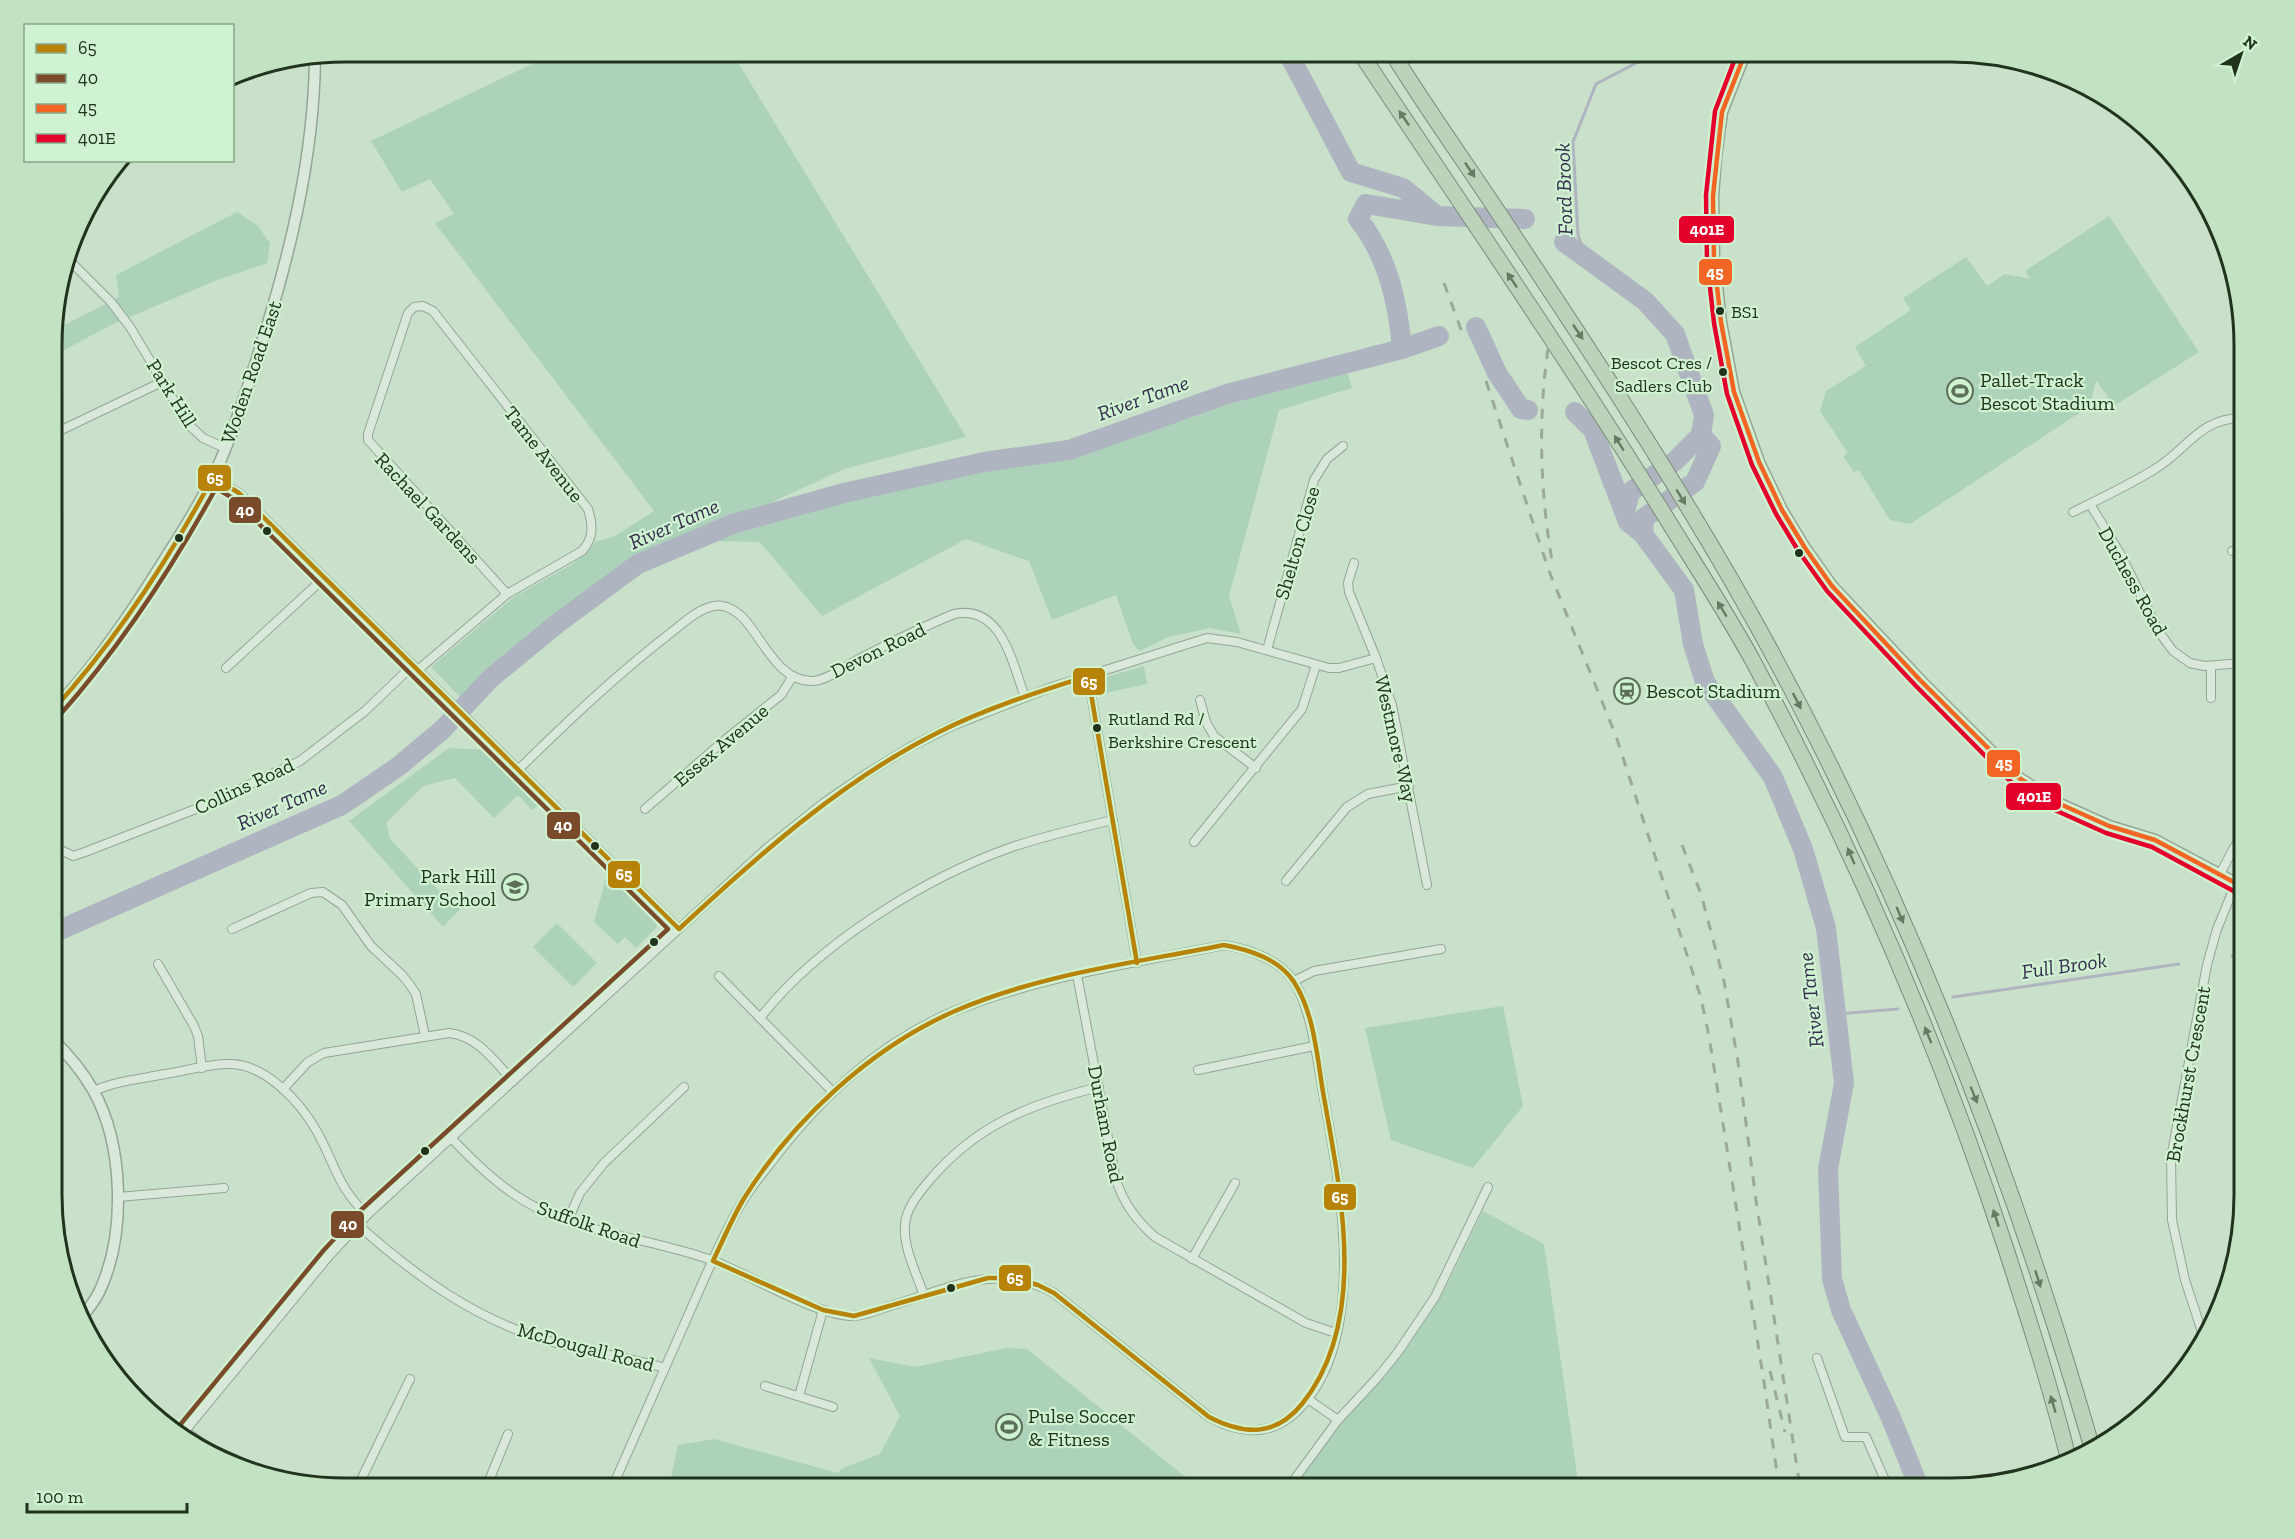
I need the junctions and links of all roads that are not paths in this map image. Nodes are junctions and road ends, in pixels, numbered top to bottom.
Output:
1 (1366, 62) edge
2 (1398, 62) edge
3 (1742, 62) edge
4 (314, 63) edge
5 (73, 264) edge
6 (408, 313) joint
7 (164, 381) junction
8 (2234, 418) edge
9 (62, 430) edge
10 (1343, 446) dead end
11 (225, 448) junction
12 (213, 477) junction
13 (2090, 504) junction
14 (2073, 512) dead end
15 (1354, 563) dead end
16 (324, 578) junction
17 (507, 594) junction
18 (1267, 650) junction
19 (1376, 658) junction
20 (2234, 664) edge
21 (1316, 666) junction
22 (2211, 666) junction
23 (416, 667) junction
24 (226, 668) dead end
25 (793, 676) junction
26 (1088, 676) junction
27 (1025, 697) junction
28 (2211, 698) dead end
29 (1200, 700) dead end
30 (62, 701) edge
31 (1256, 768) junction
32 (519, 769) junction
33 (1408, 786) junction
34 (645, 809) dead end
35 (1113, 820) junction
36 (1194, 842) dead end
37 (2234, 848) edge
38 (62, 850) edge
39 (2220, 874) junction
40 (1286, 880) dead end
41 (2234, 882) edge
42 (1426, 885) dead end
43 (2234, 896) edge
44 (232, 929) dead end
45 (679, 929) junction
46 (1441, 949) dead end
47 (1137, 963) junction
48 (158, 964) dead end
49 (1077, 975) junction
50 (719, 976) dead end
51 (1294, 981) junction
52 (760, 1017) junction
53 (425, 1036) junction
54 (1314, 1047) junction
55 (62, 1050) edge
56 (202, 1068) junction
57 (1198, 1070) dead end
58 (513, 1081) junction
59 (684, 1087) dead end
60 (1099, 1087) junction
61 (283, 1089) junction
62 (94, 1091) junction
63 (833, 1092) junction
64 (452, 1139) junction
65 (1235, 1183) dead end
66 (1488, 1187) dead end
67 (225, 1188) dead end
68 (118, 1197) junction
69 (368, 1215) junction
70 (568, 1220) junction
71 (358, 1225) junction
72 (1192, 1259) junction
73 (713, 1261) junction
74 (924, 1296) junction
75 (823, 1310) junction
76 (87, 1311) edge
77 (2200, 1327) edge
78 (1336, 1333) junction
79 (1817, 1358) dead end
80 (665, 1368) junction
81 (410, 1379) dead end
82 (765, 1386) dead end
83 (799, 1396) junction
84 (1308, 1400) junction
85 (833, 1407) dead end
86 (1338, 1420) junction
87 (187, 1430) edge
88 (508, 1434) dead end
89 (2090, 1441) edge
90 (2067, 1452) edge
91 (362, 1478) edge
92 (490, 1478) edge
93 (616, 1478) edge
94 (1295, 1478) edge
95 (1884, 1478) edge

90 -> 1 highway
2 -> 89 highway
3 - 39 street
4 - 11 street, Woden Road East
5 - 7 street, Park Hill
6 - 17 street, Rachael Gardens
6 - 17 street, Tame Avenue
7 - 9 street
7 - 11 street, Park Hill
8 - 13 street
10 - 18 street, Shelton Close
11 - 12 street, Woden Road East
12 - 16 street
12 - 30 street, Woden Road East
13 - 14 street
13 - 22 street, Duchess Road
15 - 19 street, Westmore Way
16 - 23 street
16 - 24 street
17 - 23 street, Tame Avenue
18 - 21 street
18 - 26 street
19 - 21 street
19 - 33 street, Westmore Way
20 - 22 street, Duchess Road
21 - 31 street
22 - 28 street
23 - 32 street
23 - 38 street, Collins Road
25 - 27 street, Devon Road
25 - 32 street
25 - 34 street, Essex Avenue
26 - 27 street
26 - 35 street
27 - 45 street
29 - 31 street
31 - 36 street
32 - 45 street
33 - 40 street
33 - 42 street, Westmore Way
35 - 47 street
35 - 52 street
37 - 39 street
39 - 41 street
43 - 77 street, Brockhurst Crescent
44 - 53 street
45 - 58 street
46 - 51 street
47 - 49 street
47 - 51 street
48 - 56 street
49 - 60 street, Durham Road
49 - 63 street
50 - 52 street
51 - 54 street, Suffolk Road
52 - 63 street
53 - 58 street
53 - 61 street
54 - 57 street
54 - 78 street, Suffolk Road
55 - 62 street
56 - 61 street
56 - 62 street
58 - 64 street
59 - 70 street
60 - 72 street, Durham Road
60 - 74 street
61 - 69 street
62 - 68 street
63 - 73 street
64 - 69 street
64 - 70 street, Suffolk Road
65 - 72 street
66 - 86 street
67 - 68 street
68 - 76 street
69 - 71 street
70 - 73 street, Suffolk Road
71 - 80 street, McDougall Road
71 - 87 street
72 - 78 street, Durham Road
73 - 75 street, Suffolk Road
73 - 80 street
74 - 75 street, Suffolk Road
74 - 84 street, Suffolk Road
75 - 83 street
78 - 84 street, Suffolk Road
79 - 95 street
80 - 93 street
81 - 91 street
82 - 83 street
83 - 85 street
84 - 86 street
86 - 94 street
88 - 92 street

